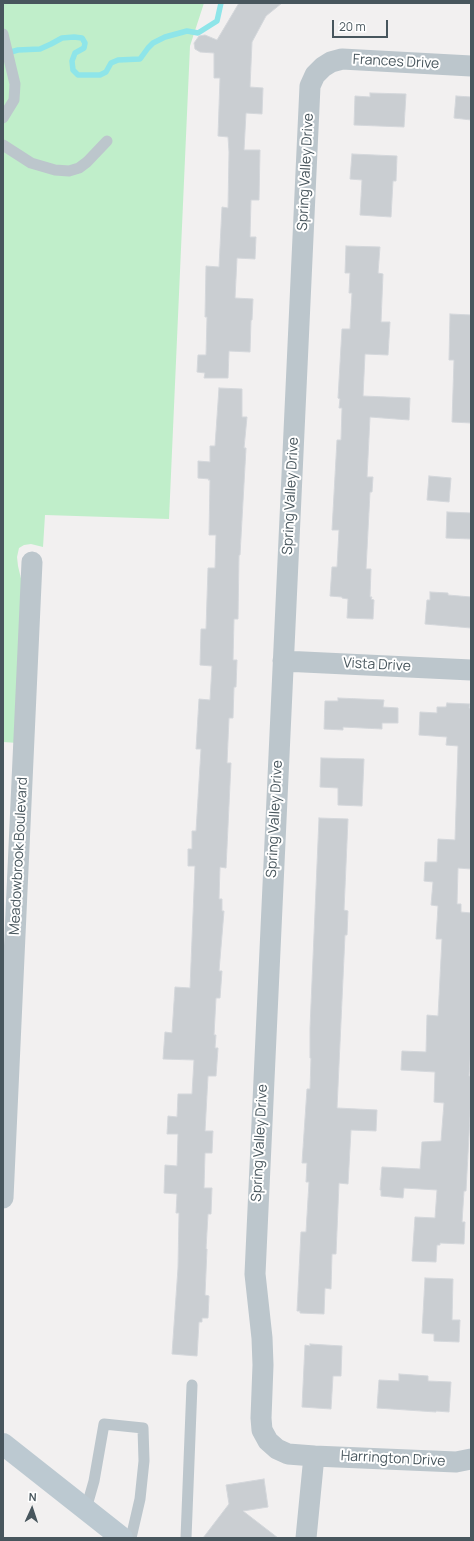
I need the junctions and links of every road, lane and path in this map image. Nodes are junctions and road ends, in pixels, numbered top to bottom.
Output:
1 (4, 37) edge
2 (323, 66) joint
3 (471, 66) edge
4 (3, 118) edge
5 (107, 142) dead end
6 (3, 145) edge
7 (32, 562) dead end
8 (283, 661) junction
9 (471, 670) edge
10 (3, 1198) edge
11 (192, 1384) dead end
12 (3, 1444) edge
13 (314, 1456) junction
14 (471, 1459) edge
15 (86, 1509) junction
16 (122, 1538) edge
17 (132, 1538) edge
18 (186, 1538) edge
19 (306, 1538) edge

1 - 4 lane
2 - 3 street, Frances Drive
2 - 8 street, Spring Valley Drive
5 - 6 lane
7 - 10 street, Meadowbrook Boulevard
8 - 9 street, Vista Drive
8 - 13 street, Spring Valley Drive
11 - 18 lane
12 - 15 main road
13 - 14 street, Harrington Drive
13 - 19 street
15 - 16 main road
15 - 17 lane

